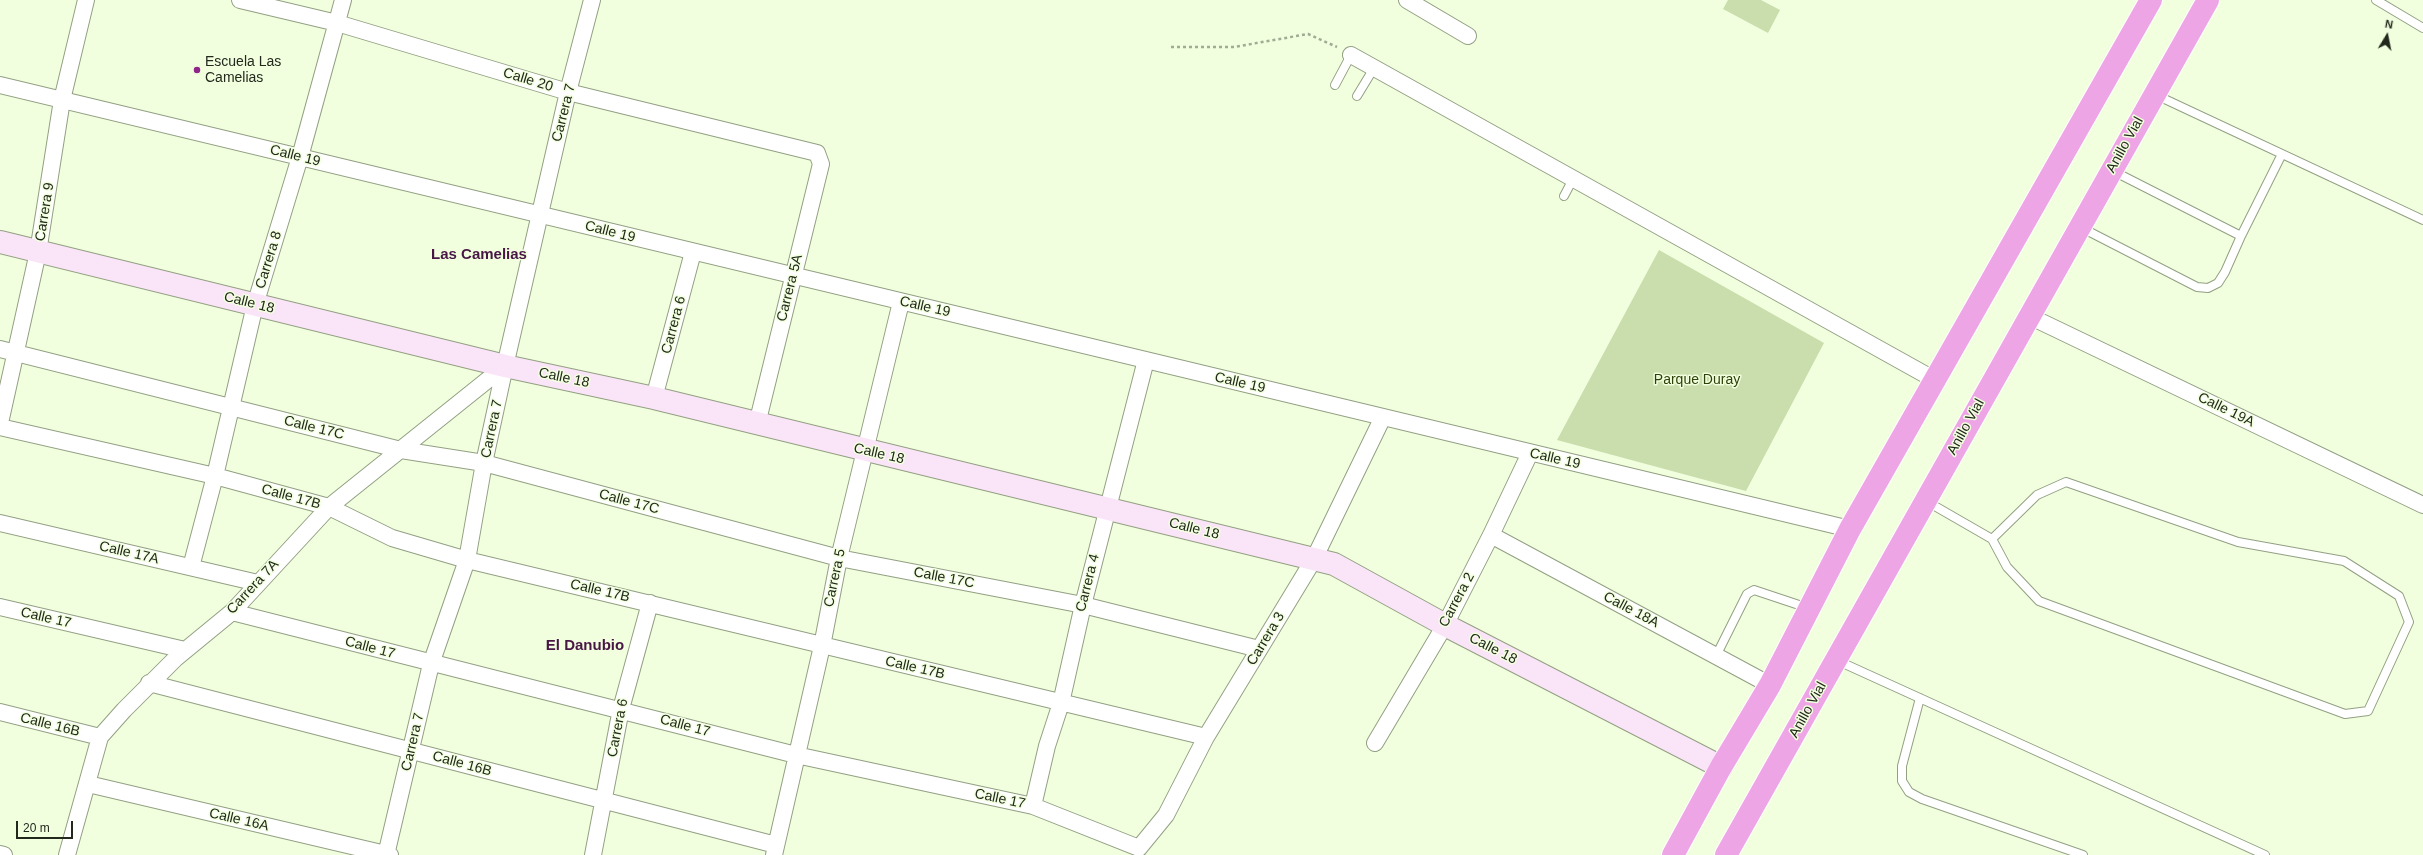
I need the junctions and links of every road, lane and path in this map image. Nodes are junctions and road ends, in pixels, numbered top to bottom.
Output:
1 (86, 0) edge
2 (240, 0) edge
3 (343, 0) edge
4 (592, 0) edge
5 (1407, 0) edge
6 (2151, 0) edge
7 (2208, 0) edge
8 (2376, 0) edge
9 (1432, 7) edge
10 (337, 23) junction
11 (2423, 28) edge
12 (1468, 36) dead end
13 (1171, 46) dead end
14 (1351, 55) junction
15 (1374, 68) junction
16 (1335, 84) dead end
17 (0, 85) edge
18 (568, 92) junction
19 (2154, 94) junction
20 (1357, 96) dead end
21 (62, 100) junction
22 (817, 153) joint
23 (2282, 154) junction
24 (300, 157) junction
25 (2111, 170) junction
26 (1573, 179) junction
27 (1564, 196) dead end
28 (539, 215) junction
29 (2423, 220) edge
30 (2079, 226) junction
31 (2241, 236) junction
32 (0, 242) edge
33 (38, 252) junction
34 (693, 252) junction
35 (793, 276) junction
36 (901, 302) junction
37 (255, 305) junction
38 (2029, 316) junction
39 (7, 351) edge
40 (1146, 360) junction
41 (505, 366) junction
42 (1935, 380) junction
43 (654, 398) junction
44 (230, 407) junction
45 (1383, 417) junction
46 (0, 423) edge
47 (757, 424) junction
48 (0, 427) edge
49 (401, 450) junction
50 (866, 451) junction
51 (1530, 453) junction
52 (484, 463) junction
53 (216, 476) junction
54 (1925, 500) junction
55 (2423, 505) edge
56 (329, 507) junction
57 (1107, 507) junction
58 (0, 523) edge
59 (1850, 529) junction
60 (1491, 535) junction
61 (1992, 538) junction
62 (839, 558) junction
63 (1314, 559) junction
64 (467, 560) junction
65 (191, 567) junction
66 (258, 583) junction
67 (650, 603) junction
68 (1083, 605) junction
69 (0, 607) edge
70 (1811, 609) junction
71 (232, 612) junction
72 (1445, 625) junction
73 (822, 646) junction
74 (1259, 649) junction
75 (185, 650) junction
76 (1716, 656) junction
77 (1836, 660) junction
78 (431, 664) junction
79 (149, 683) junction
80 (1770, 685) junction
81 (1920, 698) junction
82 (1061, 703) junction
83 (621, 709) junction
84 (0, 712) edge
85 (100, 737) junction
86 (1206, 737) junction
87 (1375, 743) dead end
88 (411, 751) junction
89 (796, 755) junction
90 (1721, 767) junction
91 (88, 784) junction
92 (604, 801) junction
93 (1033, 806) junction
94 (1134, 848) joint
95 (775, 850) edge
96 (0, 854) edge
97 (4, 855) edge
98 (67, 855) edge
99 (387, 855) edge
100 (593, 855) edge
101 (1673, 855) edge
102 (1726, 855) edge
103 (2083, 855) edge
104 (2265, 855) edge

1 - 21 street, Carrera 9
2 - 10 street, Calle 20
3 - 10 street, Carrera 8
4 - 18 street, Carrera 7
5 - 9 street
6 - 42 highway
7 - 19 highway, Anillo Vial
8 - 11 lane
9 - 12 street
10 - 18 street, Calle 20
10 - 24 street, Carrera 8
13 - 14 path
14 - 15 street
14 - 16 lane
15 - 20 lane
15 - 26 street
17 - 21 street, Calle 19
18 - 22 street, Calle 20
18 - 28 street, Carrera 7
19 - 23 lane
19 - 25 highway, Anillo Vial
21 - 24 street, Calle 19
21 - 33 street, Carrera 9
22 - 35 street, Carrera 5A
23 - 29 lane
23 - 31 lane
24 - 28 street, Calle 19
24 - 37 street, Carrera 8
25 - 30 highway, Anillo Vial
25 - 31 lane
26 - 27 lane
26 - 42 street
28 - 34 street, Calle 19
28 - 41 street, Carrera 7
30 - 31 lane
30 - 38 highway, Anillo Vial
32 - 33 street, Calle 18
33 - 37 street, Calle 18
33 - 39 street, Carrera 9
34 - 35 street, Calle 19
34 - 43 street, Carrera 6
35 - 36 street, Calle 19
35 - 47 street, Carrera 5A
36 - 40 street, Calle 19
36 - 50 street, Carrera 5
37 - 41 street, Calle 18
37 - 44 street, Carrera 8
38 - 54 highway, Anillo Vial
38 - 55 street, Calle 19A
39 - 44 street, Calle 17C
39 - 46 street, Carrera 9
40 - 45 street, Calle 19
40 - 57 street, Carrera 4
41 - 43 street, Calle 18
41 - 49 street, Carrera 7A
41 - 52 street, Carrera 7
42 - 59 highway
43 - 47 street, Calle 18
44 - 49 street, Calle 17C
44 - 53 street, Carrera 8
45 - 51 street, Calle 19
45 - 63 street, Carrera 3
47 - 50 street, Calle 18
48 - 53 street, Calle 17B
49 - 52 street, Calle 17C
49 - 56 street, Carrera 7A
50 - 57 street, Calle 18
50 - 62 street, Carrera 5
51 - 59 street, Calle 19
51 - 60 street, Carrera 2
52 - 62 street, Calle 17C
52 - 64 street, Carrera 7
53 - 56 street, Calle 17B
53 - 65 street, Carrera 8
54 - 61 lane
54 - 77 highway, Anillo Vial
56 - 64 street, Calle 17B
56 - 66 street, Carrera 7A
57 - 63 street, Calle 18
57 - 68 street, Carrera 4
58 - 65 street, Calle 17A
59 - 70 highway
60 - 72 street, Carrera 2
60 - 76 street, Calle 18A
61 - 61 lane
62 - 68 street, Calle 17C
62 - 73 street, Carrera 5
63 - 72 street, Calle 18
63 - 74 street, Carrera 3
64 - 67 street, Calle 17B
64 - 78 street, Carrera 7
65 - 66 street, Calle 17A
66 - 71 street, Carrera 7A
67 - 73 street, Calle 17B
67 - 83 street, Carrera 6
68 - 74 street, Calle 17C
68 - 82 street, Carrera 4
69 - 75 street, Calle 17
70 - 76 lane
70 - 80 highway
71 - 75 street, Carrera 7A
71 - 78 street, Calle 17
72 - 87 street, Carrera 2
72 - 90 street, Calle 18
73 - 82 street, Calle 17B
73 - 89 street, Carrera 5
74 - 86 street, Carrera 3
75 - 79 street, Carrera 7A
76 - 80 street, Calle 18A
77 - 81 lane
77 - 102 highway, Anillo Vial
78 - 83 street, Calle 17
78 - 88 street, Carrera 7
79 - 85 street, Carrera 7A
79 - 88 street, Calle 16B
80 - 90 highway
81 - 103 lane
81 - 104 lane
82 - 86 street, Calle 17B
82 - 93 street, Carrera 4
83 - 89 street, Calle 17
83 - 92 street, Carrera 6
84 - 85 street, Calle 16B
85 - 91 street, Carrera 7A
86 - 94 street, Carrera 3
88 - 92 street, Calle 16B
88 - 99 street, Carrera 7
89 - 93 street, Calle 17
89 - 95 street, Carrera 5
90 - 101 highway
91 - 98 street, Carrera 7A
91 - 99 street, Calle 16A
92 - 95 street, Calle 16B
92 - 100 street, Carrera 6
93 - 94 street, Calle 17
96 - 97 street

